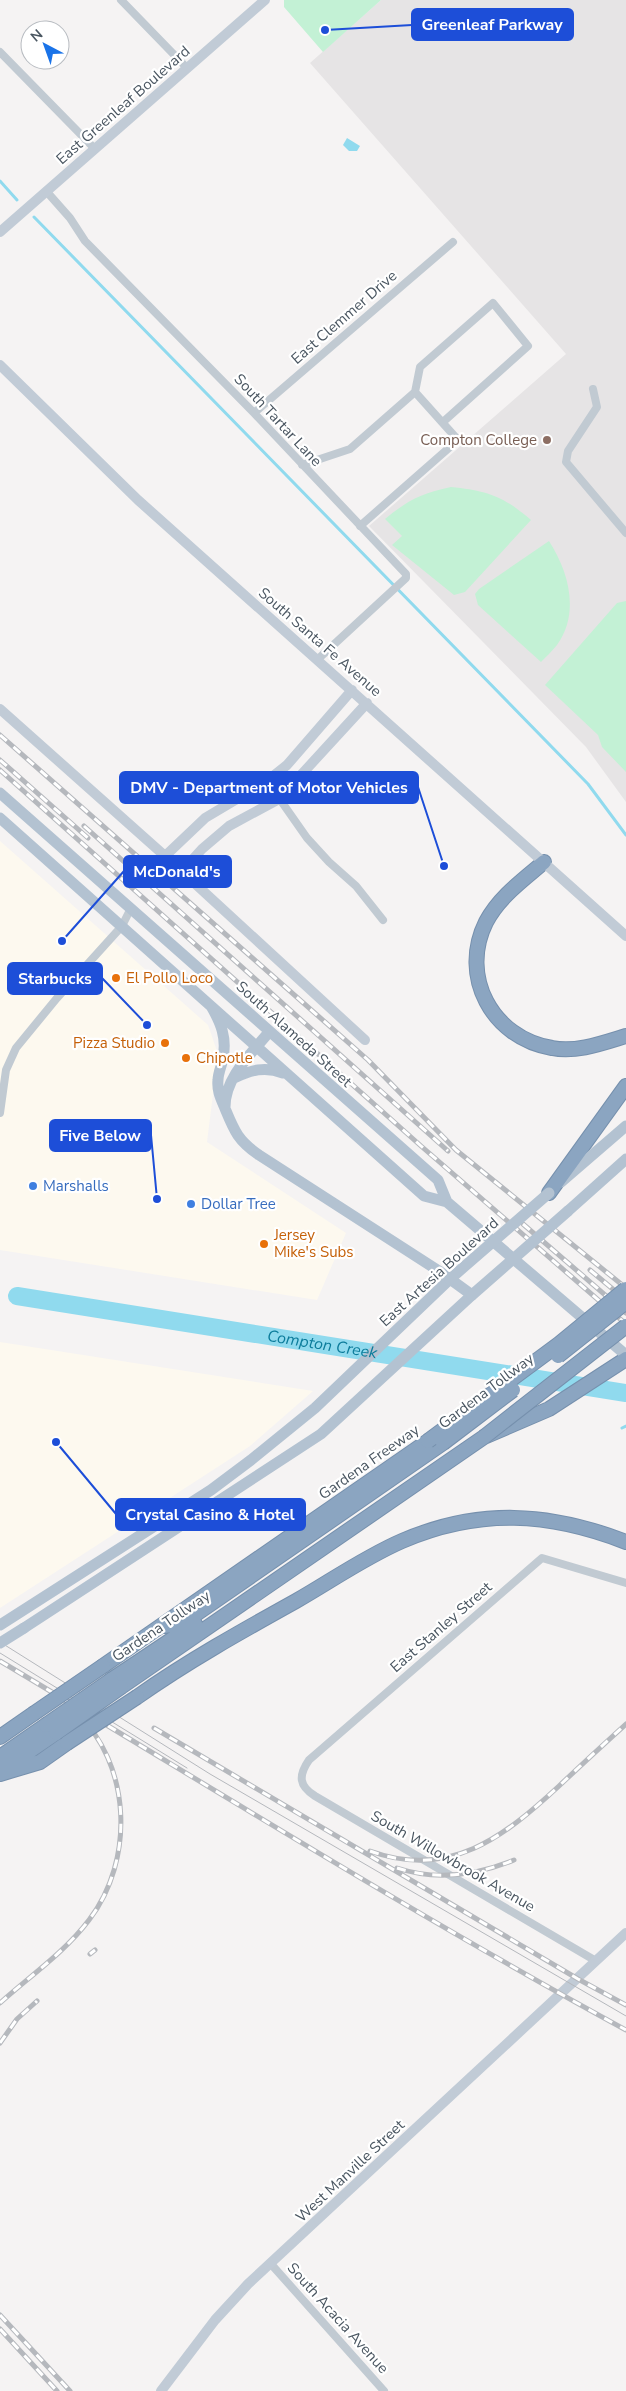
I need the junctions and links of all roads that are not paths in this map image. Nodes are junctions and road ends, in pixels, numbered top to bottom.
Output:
1 (121, 0) edge
2 (265, 0) edge
3 (0, 52) edge
4 (187, 68) junction
5 (95, 149) junction
6 (47, 192) junction
7 (0, 232) edge
8 (453, 242) dead end
9 (0, 365) edge
10 (593, 389) dead end
11 (415, 392) junction
12 (254, 413) junction
13 (442, 422) junction
14 (302, 465) junction
15 (360, 526) junction
16 (626, 533) edge
17 (317, 660) junction
18 (352, 690) junction
19 (367, 703) junction
20 (0, 709) edge
21 (267, 780) junction
22 (2, 798) edge
23 (279, 799) junction
24 (0, 818) edge
25 (165, 856) junction
26 (544, 862) junction
27 (182, 871) junction
28 (131, 908) junction
29 (383, 920) dead end
30 (122, 926) junction
31 (626, 936) edge
32 (211, 1006) junction
33 (269, 1032) junction
34 (626, 1036) edge
35 (365, 1040) dead end
36 (257, 1047) junction
37 (289, 1076) junction
38 (234, 1078) junction
39 (626, 1086) edge
40 (225, 1109) junction
41 (0, 1112) edge
42 (626, 1126) edge
43 (626, 1159) edge
44 (549, 1193) junction
45 (448, 1202) junction
46 (450, 1279) junction
47 (626, 1289) edge
48 (472, 1295) junction
49 (626, 1302) edge
50 (626, 1326) edge
51 (626, 1355) edge
52 (626, 1359) edge
53 (484, 1437) junction
54 (228, 1478) junction
55 (238, 1490) junction
56 (626, 1542) edge
57 (82, 1572) junction
58 (626, 1583) edge
59 (92, 1584) junction
60 (4, 1622) edge
61 (160, 1627) junction
62 (0, 1643) edge
63 (51, 1729) junction
64 (0, 1737) edge
65 (0, 1758) edge
66 (0, 1773) edge
67 (301, 1780) joint
68 (626, 1933) edge
69 (596, 1961) junction
70 (271, 2264) junction
71 (161, 2391) edge
72 (384, 2391) edge

1 - 4 street
2 - 4 street, East Greenleaf Boulevard
3 - 5 street
4 - 5 street, East Greenleaf Boulevard
5 - 6 street, East Greenleaf Boulevard
6 - 7 street, East Greenleaf Boulevard
6 - 12 street, South Tartar Lane
8 - 12 street, East Clemmer Drive
9 - 17 street, South Santa Fe Avenue
10 - 16 street
11 - 13 street
11 - 13 street
11 - 14 street
12 - 14 street, South Tartar Lane
13 - 15 street
14 - 15 street, South Tartar Lane
15 - 17 street, South Tartar Lane
17 - 18 street, South Santa Fe Avenue
18 - 19 street, South Santa Fe Avenue
18 - 21 street
19 - 23 street
19 - 26 street, South Santa Fe Avenue
20 - 25 street
21 - 23 street
21 - 25 street
22 - 28 main road, South Alameda Street
23 - 27 street
23 - 29 street
24 - 30 main road, South Alameda Street
25 - 27 street
26 - 31 street, South Santa Fe Avenue
26 - 34 highway
27 - 35 street
28 - 30 street
28 - 33 main road, South Alameda Street
30 - 32 main road, South Alameda Street
30 - 41 street
32 - 36 main road, South Alameda Street
32 - 40 main road
33 - 36 main road
33 - 45 main road, South Alameda Street
36 - 37 main road, South Alameda Street
36 - 38 main road
37 - 38 main road
37 - 45 main road, South Alameda Street
38 - 40 main road
39 - 44 highway
40 - 46 main road
42 - 44 main road, East Artesia Boulevard
43 - 48 main road, bridge
44 - 46 main road, East Artesia Boulevard, bridge
45 - 51 main road, South Alameda Street
46 - 48 main road
46 - 54 main road, East Artesia Boulevard
47 - 61 highway, Gardena Freeway, bridge
48 - 55 main road
49 - 61 highway, Gardena Tollway, bridge
50 - 53 highway, bridge
52 - 53 highway, bridge
53 - 63 highway, Gardena Tollway, bridge
54 - 55 main road
54 - 57 main road, East Artesia Boulevard
55 - 59 main road
56 - 66 highway, bridge
57 - 59 main road
57 - 60 main road, East Artesia Boulevard
58 - 67 street, East Stanley Street
59 - 62 main road, bridge
61 - 64 highway, Gardena Freeway, bridge
63 - 65 highway, Gardena Tollway
63 - 66 highway
67 - 69 street, South Willowbrook Avenue
68 - 69 street, West Manville Street
69 - 70 street, West Manville Street
70 - 71 street, West Manville Street
70 - 72 street, South Acacia Avenue

